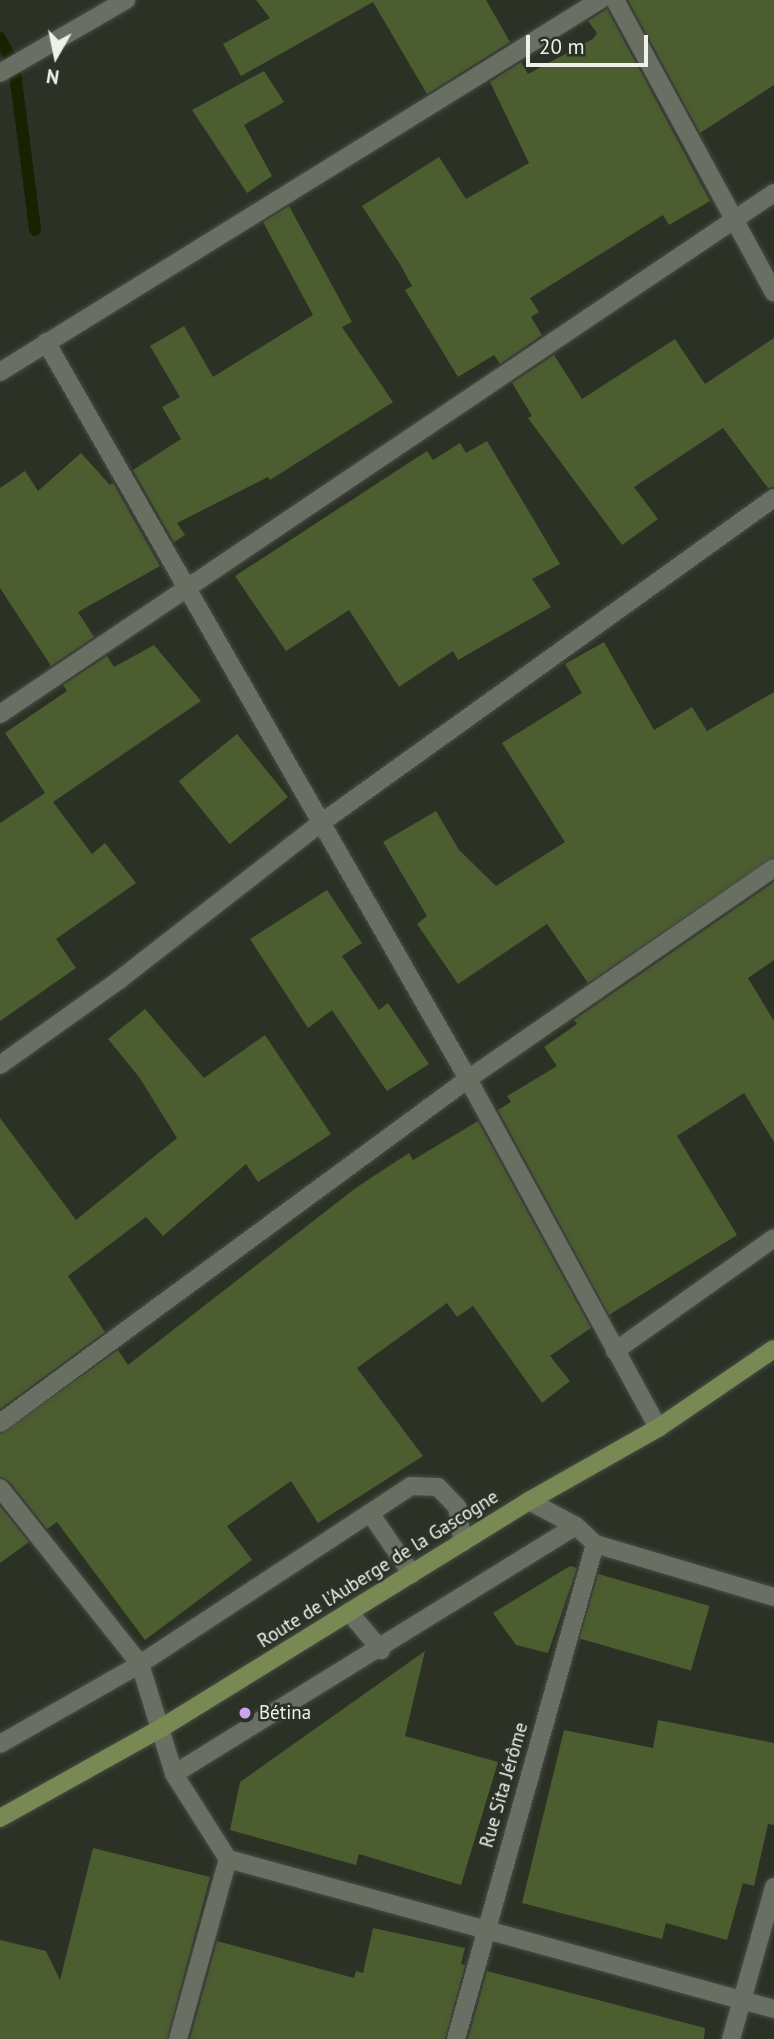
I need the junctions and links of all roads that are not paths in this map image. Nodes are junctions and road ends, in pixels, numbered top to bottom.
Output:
1 (126, 0) edge
2 (600, 0) edge
3 (615, 0) edge
4 (0, 73) edge
5 (774, 193) edge
6 (734, 222) junction
7 (774, 293) edge
8 (46, 342) junction
9 (0, 372) edge
10 (774, 498) edge
11 (189, 587) junction
12 (0, 714) edge
13 (321, 822) junction
14 (774, 868) edge
15 (0, 1065) edge
16 (468, 1079) junction
17 (774, 1238) edge
18 (774, 1349) edge
19 (615, 1351) junction
20 (0, 1423) edge
21 (658, 1428) junction
22 (0, 1488) edge
23 (529, 1501) junction
24 (370, 1513) junction
25 (576, 1526) junction
26 (463, 1543) junction
27 (595, 1544) junction
28 (412, 1574) junction
29 (774, 1597) edge
30 (349, 1612) junction
31 (381, 1650) junction
32 (140, 1664) junction
33 (163, 1727) junction
34 (0, 1744) edge
35 (174, 1774) junction
36 (0, 1818) edge
37 (228, 1859) junction
38 (774, 1887) edge
39 (485, 1932) junction
40 (741, 2001) junction
41 (774, 2009) edge
42 (178, 2039) edge
43 (456, 2039) edge
44 (731, 2039) edge

1 - 4 street
2 - 8 street
3 - 6 street
5 - 6 street
6 - 7 street
6 - 11 street
8 - 9 street
8 - 11 street
10 - 13 street
11 - 12 street
11 - 13 street
13 - 15 street
13 - 16 street
14 - 16 street
16 - 19 street
16 - 20 street
17 - 19 street
18 - 21 street, Route de l'Auberge de la Gascogne
19 - 21 street
21 - 23 street, Route de l'Auberge de la Gascogne
22 - 32 street
23 - 25 street
23 - 26 street, Route de l'Auberge de la Gascogne
24 - 26 street
24 - 28 street
24 - 32 street
25 - 27 street
25 - 31 street
26 - 28 street, Route de l'Auberge de la Gascogne
27 - 29 street
27 - 39 street, Rue Sita Jérôme
28 - 30 street, Route de l'Auberge de la Gascogne
30 - 31 street
30 - 33 street, Route de l'Auberge de la Gascogne
31 - 35 street
32 - 33 street
32 - 34 street
33 - 35 street
33 - 36 street, Route de l'Auberge de la Gascogne
35 - 37 street
37 - 39 street
37 - 42 street
38 - 40 street
39 - 40 street
39 - 43 street, Rue Sita Jérôme
40 - 41 street
40 - 44 street

